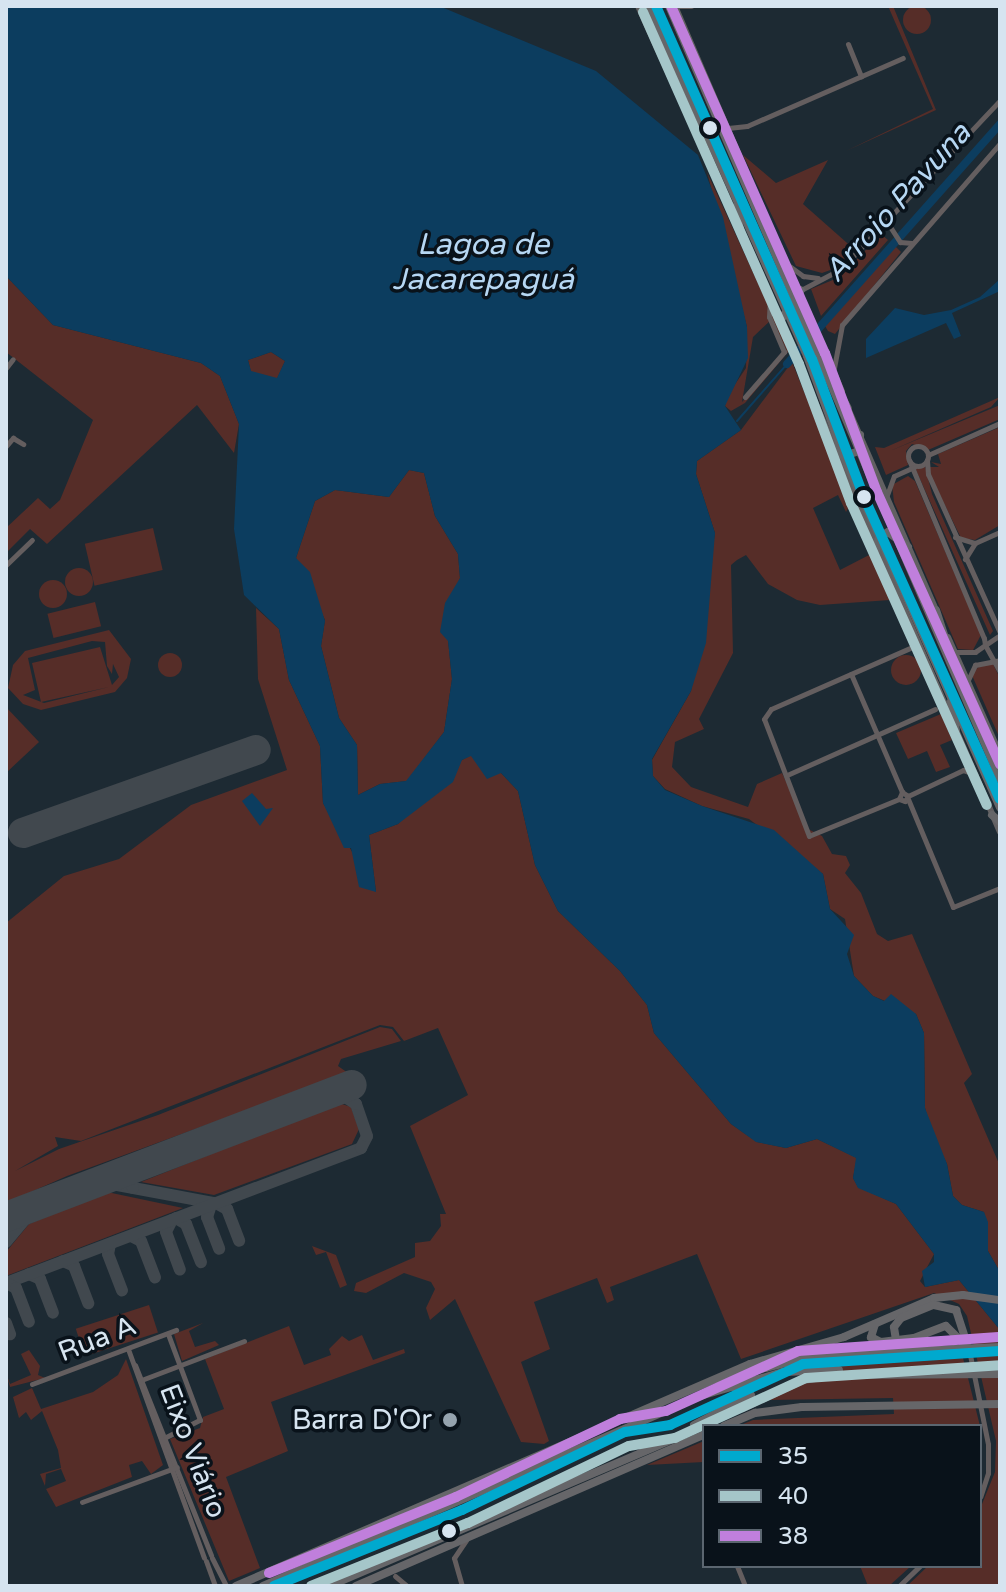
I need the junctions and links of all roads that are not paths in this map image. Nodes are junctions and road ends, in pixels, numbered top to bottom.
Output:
1 (638, 6) edge
2 (649, 6) edge
3 (673, 6) edge
4 (690, 6) edge
5 (680, 18) junction
6 (848, 44) dead end
7 (903, 58) dead end
8 (861, 76) junction
9 (1000, 100) edge
10 (728, 128) junction
11 (740, 129) junction
12 (732, 138) junction
13 (1000, 146) edge
14 (736, 198) junction
15 (887, 221) junction
16 (740, 230) junction
17 (914, 242) junction
18 (779, 248) junction
19 (785, 263) junction
20 (823, 278) junction
21 (788, 285) junction
22 (798, 294) junction
23 (770, 297) junction
24 (786, 307) junction
25 (780, 321) junction
26 (13, 359) dead end
27 (829, 367) junction
28 (6, 368) edge
29 (745, 397) dead end
30 (848, 408) joint
31 (1000, 423) edge
32 (860, 435) junction
33 (23, 444) dead end
34 (830, 445) junction
35 (6, 446) edge
36 (859, 451) junction
37 (844, 456) junction
38 (928, 457) junction
39 (914, 467) junction
40 (899, 473) junction
41 (919, 484) junction
42 (887, 496) junction
43 (1000, 532) edge
44 (894, 533) junction
45 (879, 537) junction
46 (955, 537) junction
47 (32, 540) dead end
48 (975, 543) junction
49 (908, 547) junction
50 (876, 550) junction
51 (965, 560) junction
52 (7, 562) edge
53 (936, 610) junction
54 (1000, 634) edge
55 (917, 645) junction
56 (985, 645) junction
57 (955, 652) junction
58 (997, 660) edge
59 (1000, 672) edge
60 (851, 674) junction
61 (968, 681) junction
62 (947, 686) junction
63 (935, 709) dead end
64 (956, 730) junction
65 (877, 735) junction
66 (982, 735) junction
67 (1000, 754) edge
68 (975, 774) junction
69 (787, 775) junction
70 (1000, 779) edge
71 (904, 796) junction
72 (1000, 807) edge
73 (992, 815) junction
74 (1000, 822) edge
75 (1000, 832) edge
76 (1000, 888) edge
77 (1000, 1300) edge
78 (882, 1319) junction
79 (176, 1330) dead end
80 (168, 1334) junction
81 (244, 1341) dead end
82 (1000, 1347) edge
83 (128, 1349) junction
84 (969, 1349) junction
85 (916, 1351) junction
86 (134, 1364) junction
87 (180, 1364) junction
88 (1000, 1371) edge
89 (839, 1372) junction
90 (144, 1379) junction
91 (32, 1384) dead end
92 (699, 1387) junction
93 (764, 1397) junction
94 (688, 1403) junction
95 (1000, 1404) edge
96 (769, 1411) junction
97 (708, 1424) edge
98 (724, 1424) edge
99 (727, 1424) edge
100 (740, 1424) edge
101 (702, 1427) edge
102 (702, 1435) edge
103 (166, 1437) junction
104 (651, 1447) junction
105 (657, 1457) junction
106 (174, 1458) junction
107 (166, 1460) junction
108 (545, 1464) junction
109 (177, 1467) junction
110 (170, 1470) junction
111 (591, 1473) junction
112 (483, 1481) junction
113 (982, 1491) edge
114 (83, 1504) dead end
115 (472, 1534) junction
116 (308, 1555) junction
117 (208, 1558) junction
118 (918, 1568) edge
119 (395, 1576) joint
120 (368, 1581) junction
121 (216, 1582) edge
122 (226, 1586) edge
123 (236, 1586) edge
124 (261, 1586) edge
125 (329, 1586) edge
126 (356, 1586) edge
127 (407, 1586) edge
128 (462, 1586) edge
129 (899, 1586) edge

1 - 16 main road
2 - 14 highway
3 - 4 street
3 - 5 main road
3 - 21 highway
4 - 5 street
5 - 10 main road
6 - 8 street
7 - 8 street
8 - 11 street
9 - 15 street
10 - 11 street
10 - 12 main road
11 - 12 street
12 - 18 main road
13 - 17 street
14 - 16 highway
14 - 24 highway
15 - 17 street
15 - 20 street
16 - 23 main road
17 - 27 street
18 - 19 main road
18 - 21 highway
19 - 20 street
19 - 22 main road
20 - 22 street
21 - 22 highway
22 - 24 highway
22 - 27 highway
23 - 25 main road
23 - 29 street
24 - 25 highway
24 - 37 highway
25 - 34 main road
26 - 28 street
27 - 30 highway
27 - 36 highway
30 - 32 main road
31 - 38 street
32 - 36 highway
32 - 42 main road
33 - 35 street
34 - 37 highway
34 - 50 main road
36 - 37 highway
36 - 44 highway
37 - 45 highway
38 - 39 street
38 - 39 street
38 - 46 street
39 - 40 street
39 - 41 street
40 - 41 street
40 - 42 street
41 - 56 street
42 - 49 main road
43 - 48 street
44 - 45 highway
44 - 49 highway
44 - 66 highway
45 - 50 highway
45 - 62 highway
46 - 48 street
46 - 51 street
47 - 52 street
48 - 51 street
49 - 53 main road
50 - 55 main road
51 - 54 street
53 - 57 main road
53 - 66 highway
54 - 56 street
55 - 60 street
55 - 64 main road
56 - 57 street
56 - 58 street
57 - 61 main road
58 - 59 street
58 - 61 street
60 - 65 street
60 - 69 street
61 - 67 main road
62 - 64 highway
62 - 72 highway
63 - 65 street
64 - 68 main road
65 - 69 street
65 - 71 street
66 - 70 highway
68 - 71 street
68 - 73 main road
69 - 71 street
71 - 76 street
73 - 74 highway
73 - 75 main road
77 - 78 highway
78 - 84 highway
78 - 92 highway
79 - 80 street, Rua A
80 - 83 street, Rua A
80 - 87 street
81 - 87 street
82 - 85 highway, bridge
83 - 86 street, Eixo Viário
83 - 91 street, Rua A
84 - 85 highway, bridge
84 - 113 street
85 - 92 highway, bridge
86 - 90 street, Eixo Viário
86 - 107 street, Eixo Viário
87 - 90 street
87 - 103 street
88 - 89 highway, bridge
89 - 93 highway
89 - 94 highway
90 - 103 street, Eixo Viário
92 - 112 highway
93 - 97 highway
93 - 98 highway
94 - 104 highway
94 - 108 highway
95 - 96 highway, bridge
96 - 99 highway
96 - 100 street
101 - 104 highway
102 - 105 highway
103 - 106 street, Eixo Viário
104 - 111 highway
105 - 111 highway
105 - 115 highway
106 - 107 street
106 - 109 street, Eixo Viário
107 - 110 street, Eixo Viário
108 - 112 highway
108 - 124 highway
109 - 110 street
109 - 117 street, Eixo Viário
110 - 114 street
110 - 117 street, Eixo Viário
111 - 125 highway
112 - 116 highway
115 - 120 highway
115 - 128 street
116 - 123 highway
116 - 124 highway
117 - 121 street, Eixo Viário
118 - 129 street
119 - 120 highway
119 - 127 street
120 - 126 highway
121 - 122 street, Eixo Viário

